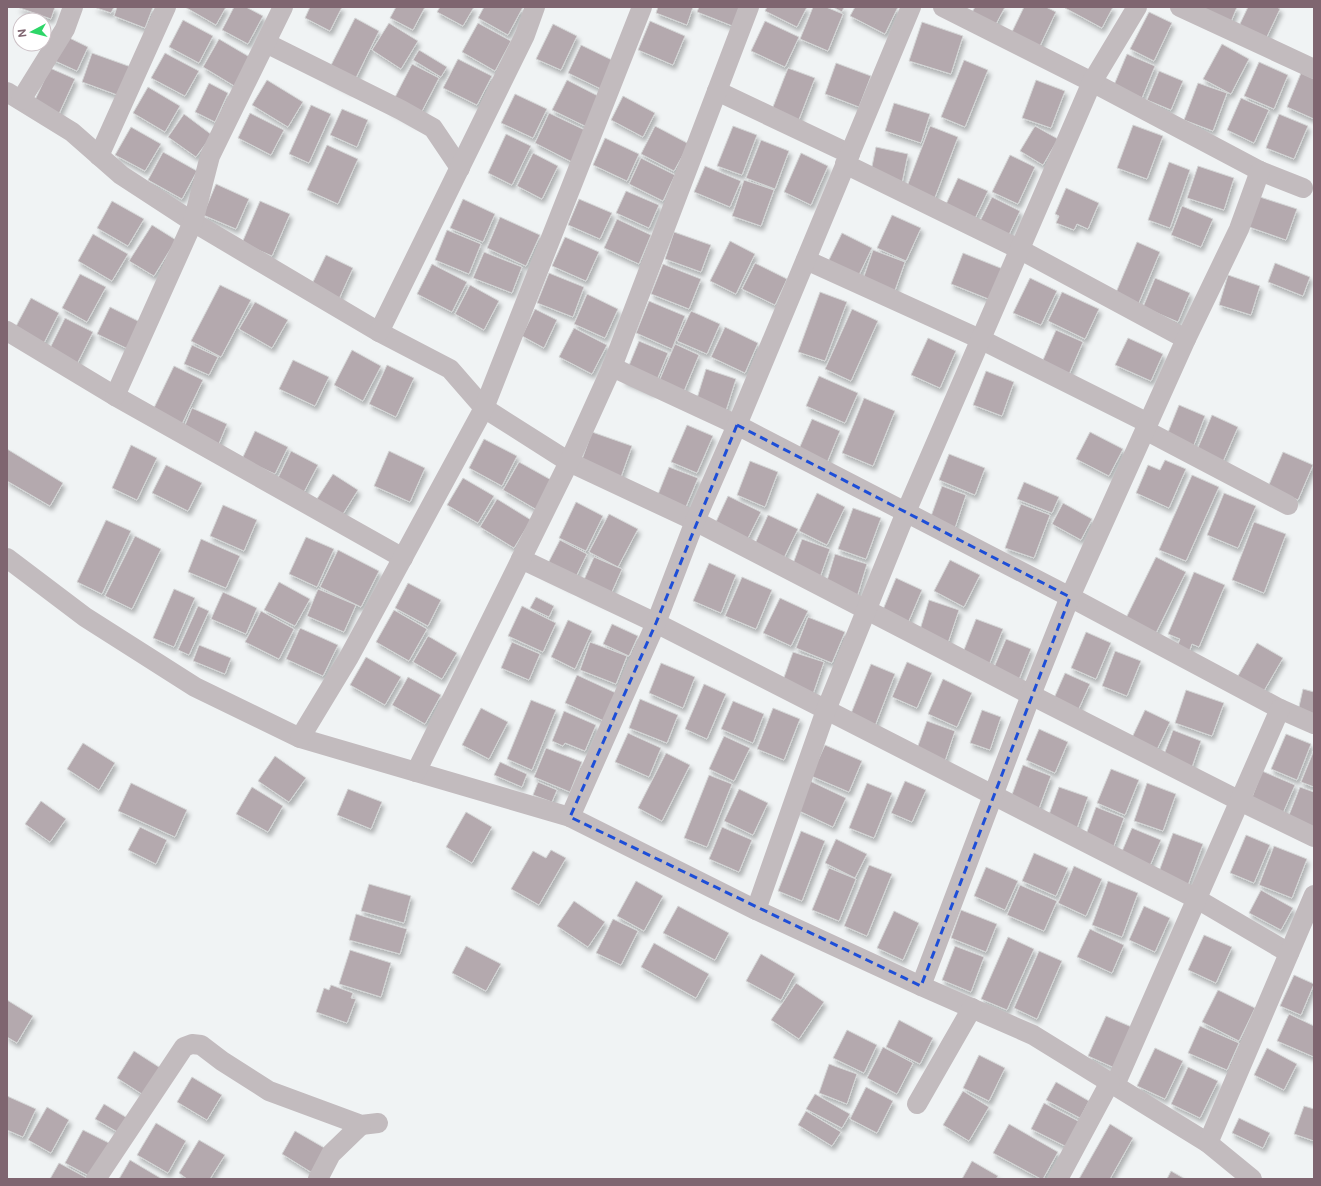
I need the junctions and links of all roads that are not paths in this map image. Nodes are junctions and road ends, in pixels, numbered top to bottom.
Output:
1 (73, 7) edge
2 (166, 7) edge
3 (283, 7) edge
4 (535, 7) edge
5 (642, 7) edge
6 (749, 7) edge
7 (911, 7) edge
8 (943, 7) edge
9 (1137, 7) edge
10 (1180, 7) edge
11 (266, 43) junction
12 (1314, 69) edge
13 (1092, 82) junction
14 (716, 91) junction
15 (14, 96) edge
16 (99, 156) junction
17 (848, 159) junction
18 (460, 168) junction
19 (1260, 171) junction
20 (1303, 188) dead end
21 (193, 222) junction
22 (1019, 249) junction
23 (806, 260) junction
24 (7, 331) edge
25 (379, 332) junction
26 (980, 339) junction
27 (1186, 339) junction
28 (612, 367) junction
29 (115, 396) junction
30 (484, 408) junction
31 (737, 425) junction
32 (1147, 426) junction
33 (569, 462) junction
34 (1288, 505) dead end
35 (906, 512) junction
36 (695, 521) junction
37 (7, 558) edge
38 (403, 558) junction
39 (521, 559) junction
40 (1070, 597) junction
41 (867, 610) junction
42 (656, 623) junction
43 (1031, 695) junction
44 (1280, 709) junction
45 (826, 710) junction
46 (1314, 724) edge
47 (300, 738) junction
48 (416, 772) junction
49 (993, 795) junction
50 (1240, 801) junction
51 (570, 817) junction
52 (1314, 837) edge
53 (1314, 895) edge
54 (1197, 899) junction
55 (756, 910) junction
56 (1289, 953) junction
57 (921, 986) junction
58 (972, 1008) junction
59 (1113, 1083) junction
60 (917, 1104) dead end
61 (1208, 1143) junction
62 (96, 1179) edge
63 (318, 1179) edge
64 (1058, 1179) edge
65 (1252, 1179) edge

1 - 15 street
2 - 16 street
3 - 11 street
4 - 18 street
5 - 30 street
6 - 14 street
7 - 17 street
8 - 13 street
9 - 13 street
10 - 12 street
11 - 18 street
11 - 21 street
13 - 19 street
13 - 22 street
14 - 17 street
14 - 28 street
15 - 16 street
16 - 21 street
17 - 22 street
17 - 23 street
18 - 25 street
19 - 20 street
19 - 27 street
21 - 25 street
21 - 29 street
22 - 26 street
22 - 27 street
23 - 26 street
23 - 31 street
24 - 29 street
25 - 30 street
26 - 32 street
26 - 35 street
27 - 32 street
28 - 31 street
28 - 33 street
29 - 38 street
30 - 33 street
30 - 38 street
31 - 35 street
31 - 36 street
32 - 34 street
32 - 40 street
33 - 36 street
33 - 39 street
35 - 40 street
35 - 41 street
36 - 41 street
36 - 42 street
37 - 47 street
38 - 47 street
39 - 42 street
39 - 48 street
40 - 43 street
40 - 44 street
41 - 43 street
41 - 45 street
42 - 45 street
42 - 51 street
43 - 49 street
43 - 50 street
44 - 46 street
44 - 50 street
45 - 49 street
45 - 55 street
47 - 48 street
48 - 51 street
49 - 54 street
49 - 57 street
50 - 52 street
50 - 54 street
51 - 55 street
53 - 56 street
54 - 56 street
54 - 59 street
55 - 57 street
56 - 61 street
57 - 58 street
58 - 59 street
58 - 60 street
59 - 61 street
59 - 64 street
61 - 65 street
62 - 63 street

